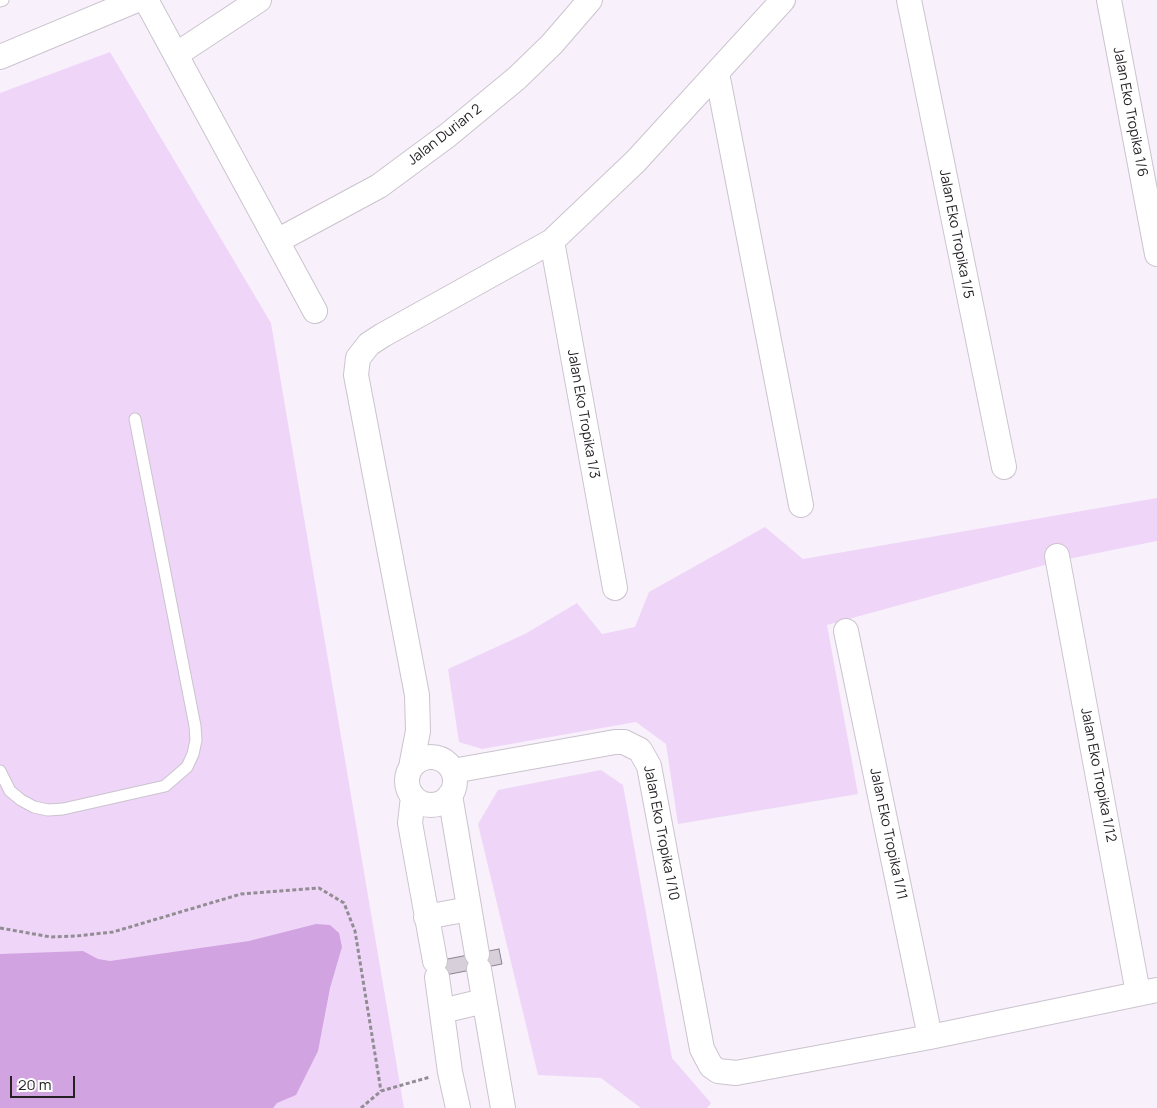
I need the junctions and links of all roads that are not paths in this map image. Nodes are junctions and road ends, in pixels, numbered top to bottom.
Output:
1 (137, 0) edge
2 (146, 0) edge
3 (259, 0) edge
4 (590, 0) edge
5 (783, 0) edge
6 (909, 0) edge
7 (1109, 0) edge
8 (177, 54) junction
9 (0, 57) edge
10 (716, 73) junction
11 (278, 241) junction
12 (552, 241) junction
13 (1157, 254) edge
14 (315, 311) dead end
15 (135, 419) dead end
16 (1004, 468) dead end
17 (801, 505) dead end
18 (1057, 556) dead end
19 (615, 588) dead end
20 (846, 631) dead end
21 (417, 695) junction
22 (411, 766) junction
23 (449, 766) junction
24 (0, 771) edge
25 (450, 795) junction
26 (413, 797) junction
27 (469, 909) junction
28 (426, 917) junction
29 (1148, 991) edge
30 (484, 1001) junction
31 (442, 1011) junction
32 (930, 1037) junction
33 (458, 1108) edge
34 (503, 1108) edge

1 - 9 street
2 - 8 street
3 - 8 street
4 - 11 street, Jalan Durian 2
5 - 10 street
6 - 16 street, Jalan Eko Tropika 1/5
7 - 13 street, Jalan Eko Tropika 1/6
8 - 11 street
10 - 12 street
10 - 17 street
11 - 14 street
12 - 19 street, Jalan Eko Tropika 1/3
12 - 21 street
15 - 24 lane
18 - 29 street, Jalan Eko Tropika 1/12
20 - 32 street, Jalan Eko Tropika 1/11
21 - 22 street
21 - 23 street
22 - 23 street
22 - 26 street
23 - 25 street
23 - 32 street, Jalan Eko Tropika 1/10
25 - 26 street
25 - 27 street
26 - 28 street
27 - 28 street
27 - 30 street
28 - 31 street
29 - 32 street
30 - 31 street
30 - 34 street
31 - 33 street

